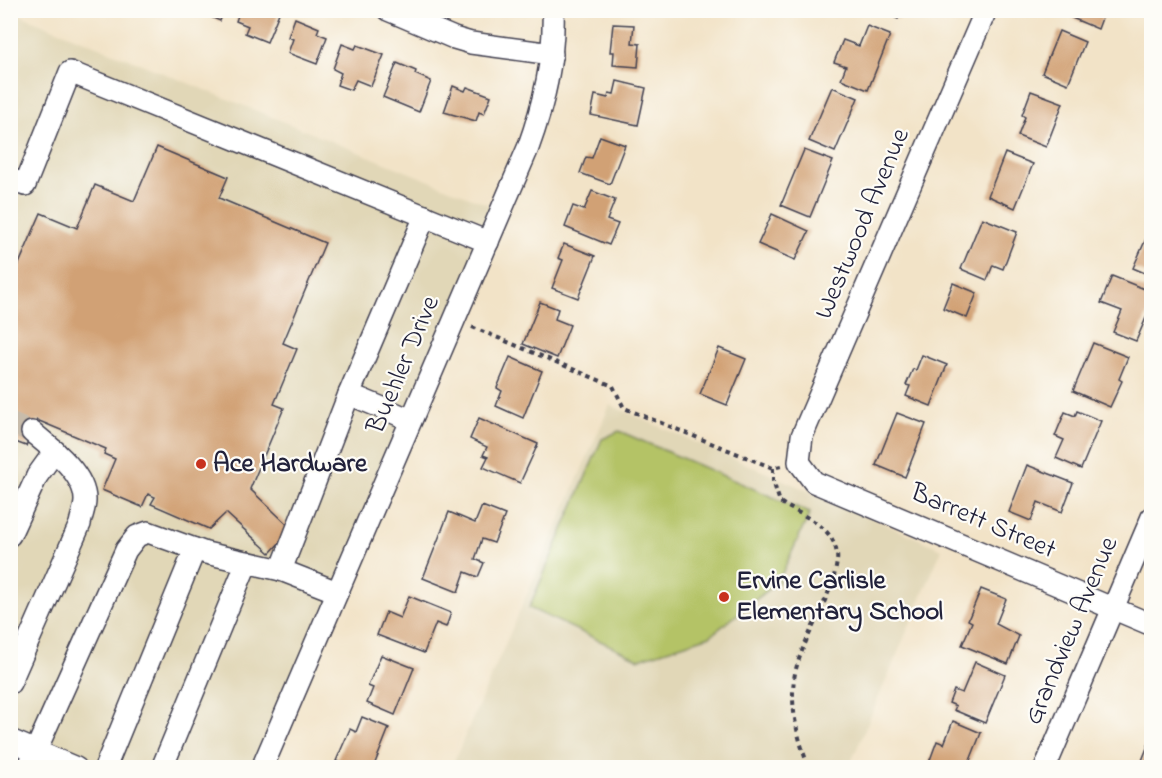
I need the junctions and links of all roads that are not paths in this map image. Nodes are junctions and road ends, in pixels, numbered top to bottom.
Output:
1 (388, 10) edge
2 (553, 10) edge
3 (986, 10) edge
4 (552, 54) junction
5 (10, 179) edge
6 (425, 216) junction
7 (488, 242) junction
8 (349, 394) junction
9 (411, 420) junction
10 (32, 432) tunnel mouth
11 (55, 451) junction
12 (799, 462) joint
13 (16, 506) edge
14 (1152, 517) edge
15 (10, 535) edge
16 (195, 549) junction
17 (247, 562) junction
18 (281, 570) junction
19 (337, 592) junction
20 (1112, 608) junction
21 (1152, 625) edge
22 (10, 683) edge
23 (10, 740) edge
24 (32, 759) edge
25 (76, 768) edge
26 (105, 768) edge
27 (162, 768) edge
28 (262, 768) edge
29 (1045, 768) edge

1 - 4 street
2 - 4 street, Buehler Drive
3 - 12 street, Westwood Avenue
4 - 7 street, Buehler Drive
5 - 6 street
6 - 7 street
6 - 8 street
7 - 9 street, Buehler Drive
8 - 9 street
8 - 18 street
9 - 19 street, Buehler Drive
10 - 11 street
11 - 13 street
11 - 22 street
12 - 20 street, Barrett Street
13 - 15 street
14 - 20 street, Grandview Avenue
16 - 17 street
16 - 24 street
16 - 26 street
17 - 18 street
17 - 27 street
18 - 19 street
19 - 28 street, Buehler Drive
20 - 21 street, Barrett Street
20 - 29 street, Grandview Avenue
23 - 24 street
24 - 25 street

